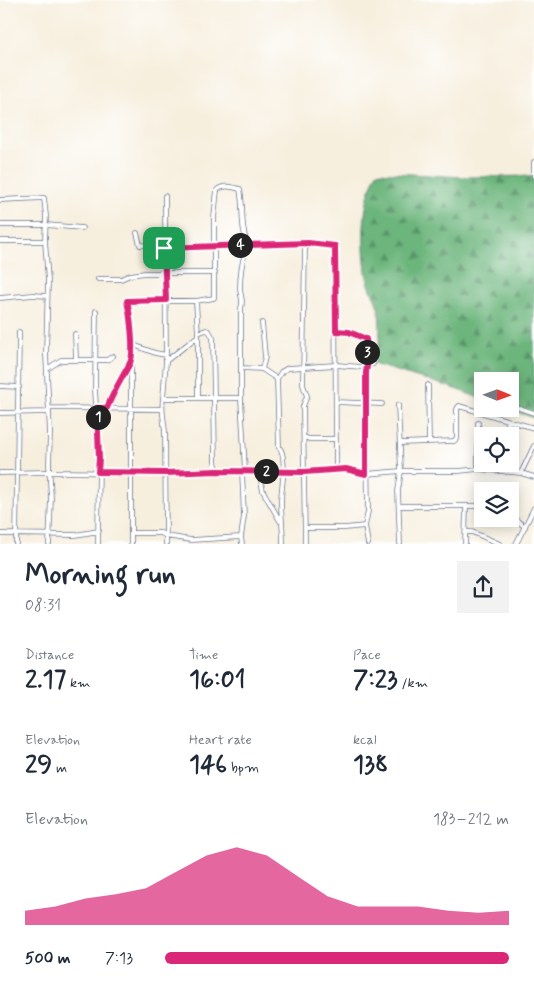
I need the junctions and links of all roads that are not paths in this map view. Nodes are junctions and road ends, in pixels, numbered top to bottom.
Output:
1 (534, 162) edge
2 (534, 176) edge
3 (165, 196) dead end
4 (0, 200) edge
5 (0, 225) edge
6 (46, 225) junction
7 (82, 228) dead end
8 (137, 233) dead end
9 (0, 241) edge
10 (45, 242) junction
11 (305, 243) junction
12 (248, 245) junction
13 (214, 246) junction
14 (164, 248) junction
15 (215, 273) junction
16 (165, 274) junction
17 (98, 280) dead end
18 (47, 296) junction
19 (0, 298) edge
20 (166, 300) junction
21 (196, 301) junction
22 (96, 311) dead end
23 (262, 323) dead end
24 (336, 331) junction
25 (20, 332) dead end
26 (75, 334) dead end
27 (198, 334) junction
28 (131, 344) junction
29 (166, 355) junction
30 (114, 356) dead end
31 (76, 359) junction
32 (95, 359) junction
33 (131, 361) junction
34 (166, 361) junction
35 (373, 364) dead end
36 (336, 365) junction
37 (304, 367) junction
38 (367, 367) junction
39 (242, 368) junction
40 (262, 368) junction
41 (47, 369) junction
42 (277, 379) junction
43 (428, 385) dead end
44 (0, 386) edge
45 (19, 387) junction
46 (198, 397) junction
47 (163, 398) junction
48 (214, 398) junction
49 (240, 398) junction
50 (336, 402) junction
51 (367, 404) junction
52 (382, 404) dead end
53 (398, 405) dead end
54 (97, 408) junction
55 (107, 408) junction
56 (130, 408) junction
57 (519, 408) dead end
58 (161, 409) junction
59 (49, 410) junction
60 (19, 412) junction
61 (0, 413) edge
62 (534, 413) edge
63 (508, 420) junction
64 (478, 423) dead end
65 (478, 427) edge
66 (508, 427) edge
67 (534, 428) edge
68 (304, 437) junction
69 (336, 439) junction
70 (429, 442) junction
71 (400, 443) junction
72 (534, 446) edge
73 (336, 469) junction
74 (474, 469) edge
75 (217, 471) junction
76 (244, 471) junction
77 (259, 471) junction
78 (401, 471) junction
79 (50, 472) junction
80 (98, 472) junction
81 (283, 472) junction
82 (304, 472) junction
83 (506, 472) edge
84 (0, 473) edge
85 (18, 473) junction
86 (131, 473) junction
87 (166, 473) junction
88 (521, 473) junction
89 (366, 474) junction
90 (534, 477) edge
91 (400, 506) junction
92 (466, 506) junction
93 (474, 506) edge
94 (534, 508) edge
95 (519, 522) edge
96 (365, 526) junction
97 (525, 527) junction
98 (282, 528) junction
99 (305, 528) junction
100 (99, 531) junction
101 (466, 532) junction
102 (49, 533) junction
103 (131, 533) junction
104 (0, 534) edge
105 (17, 534) junction
106 (166, 536) junction
107 (241, 537) junction
108 (221, 541) edge
109 (16, 544) edge
110 (49, 544) edge
111 (98, 544) edge
112 (131, 544) edge
113 (166, 544) edge
114 (242, 544) edge
115 (283, 544) edge
116 (305, 544) edge
117 (368, 544) edge
118 (400, 544) edge
119 (465, 544) edge
120 (500, 544) edge
121 (516, 544) edge

1 - 2 street
3 - 14 street
4 - 6 street
5 - 6 street
6 - 7 street
6 - 10 street
8 - 14 street
9 - 10 street
10 - 18 street
11 - 12 street
11 - 24 street
11 - 37 street
12 - 13 street
12 - 13 street
12 - 39 street
13 - 14 street
13 - 15 street
14 - 16 street
15 - 16 street
15 - 21 street
16 - 17 street
16 - 20 street
18 - 19 street
18 - 41 street
20 - 21 street
20 - 28 street
20 - 29 street
21 - 27 street
22 - 32 street
23 - 40 street
24 - 36 street
24 - 38 street
25 - 45 street
26 - 31 street
27 - 34 street
27 - 46 street
27 - 48 street
28 - 29 street
28 - 33 street
29 - 34 street
30 - 32 street
31 - 32 street
31 - 41 street
32 - 54 street
33 - 55 street
33 - 56 street
34 - 47 street
35 - 38 street
36 - 37 street
36 - 38 street
36 - 50 street
37 - 42 street
37 - 68 street
38 - 51 street
39 - 40 street
39 - 49 street
40 - 42 street
41 - 59 street
42 - 81 street
43 - 70 street
44 - 45 street
45 - 60 street
46 - 47 street
46 - 48 street
47 - 58 street
48 - 49 street
48 - 75 street
49 - 76 street
50 - 51 street
50 - 69 street
51 - 52 street
51 - 89 street
53 - 71 street
54 - 55 street
54 - 59 street
54 - 80 street
55 - 56 street
56 - 58 street
56 - 86 street
57 - 62 street
58 - 87 street
59 - 60 street
59 - 79 street
60 - 61 street
60 - 85 street
63 - 66 street
63 - 67 street
63 - 70 street
64 - 65 street
68 - 69 street
68 - 82 street
69 - 73 street
70 - 71 street
71 - 78 street
72 - 88 street
73 - 82 street
73 - 89 street
74 - 78 street
75 - 76 street
75 - 87 street
76 - 77 street
76 - 107 street
77 - 81 street
77 - 98 street
78 - 89 street
78 - 91 street
79 - 80 street
79 - 85 street
79 - 102 street
80 - 86 street
80 - 100 street
81 - 82 street
81 - 98 street
82 - 99 street
83 - 88 street
84 - 85 street
85 - 105 street
86 - 87 street
86 - 103 street
87 - 106 street
88 - 90 street
89 - 96 street
91 - 92 street
91 - 118 street
92 - 93 street
92 - 101 street
94 - 97 street
95 - 97 street
96 - 99 street
96 - 117 street
97 - 121 street
98 - 115 street
99 - 116 street
100 - 102 street
100 - 111 street
101 - 119 street
101 - 120 street
102 - 105 street
102 - 110 street
103 - 106 street
103 - 112 street
104 - 105 street
105 - 109 street
106 - 108 street
106 - 113 street
107 - 108 street
107 - 114 street

